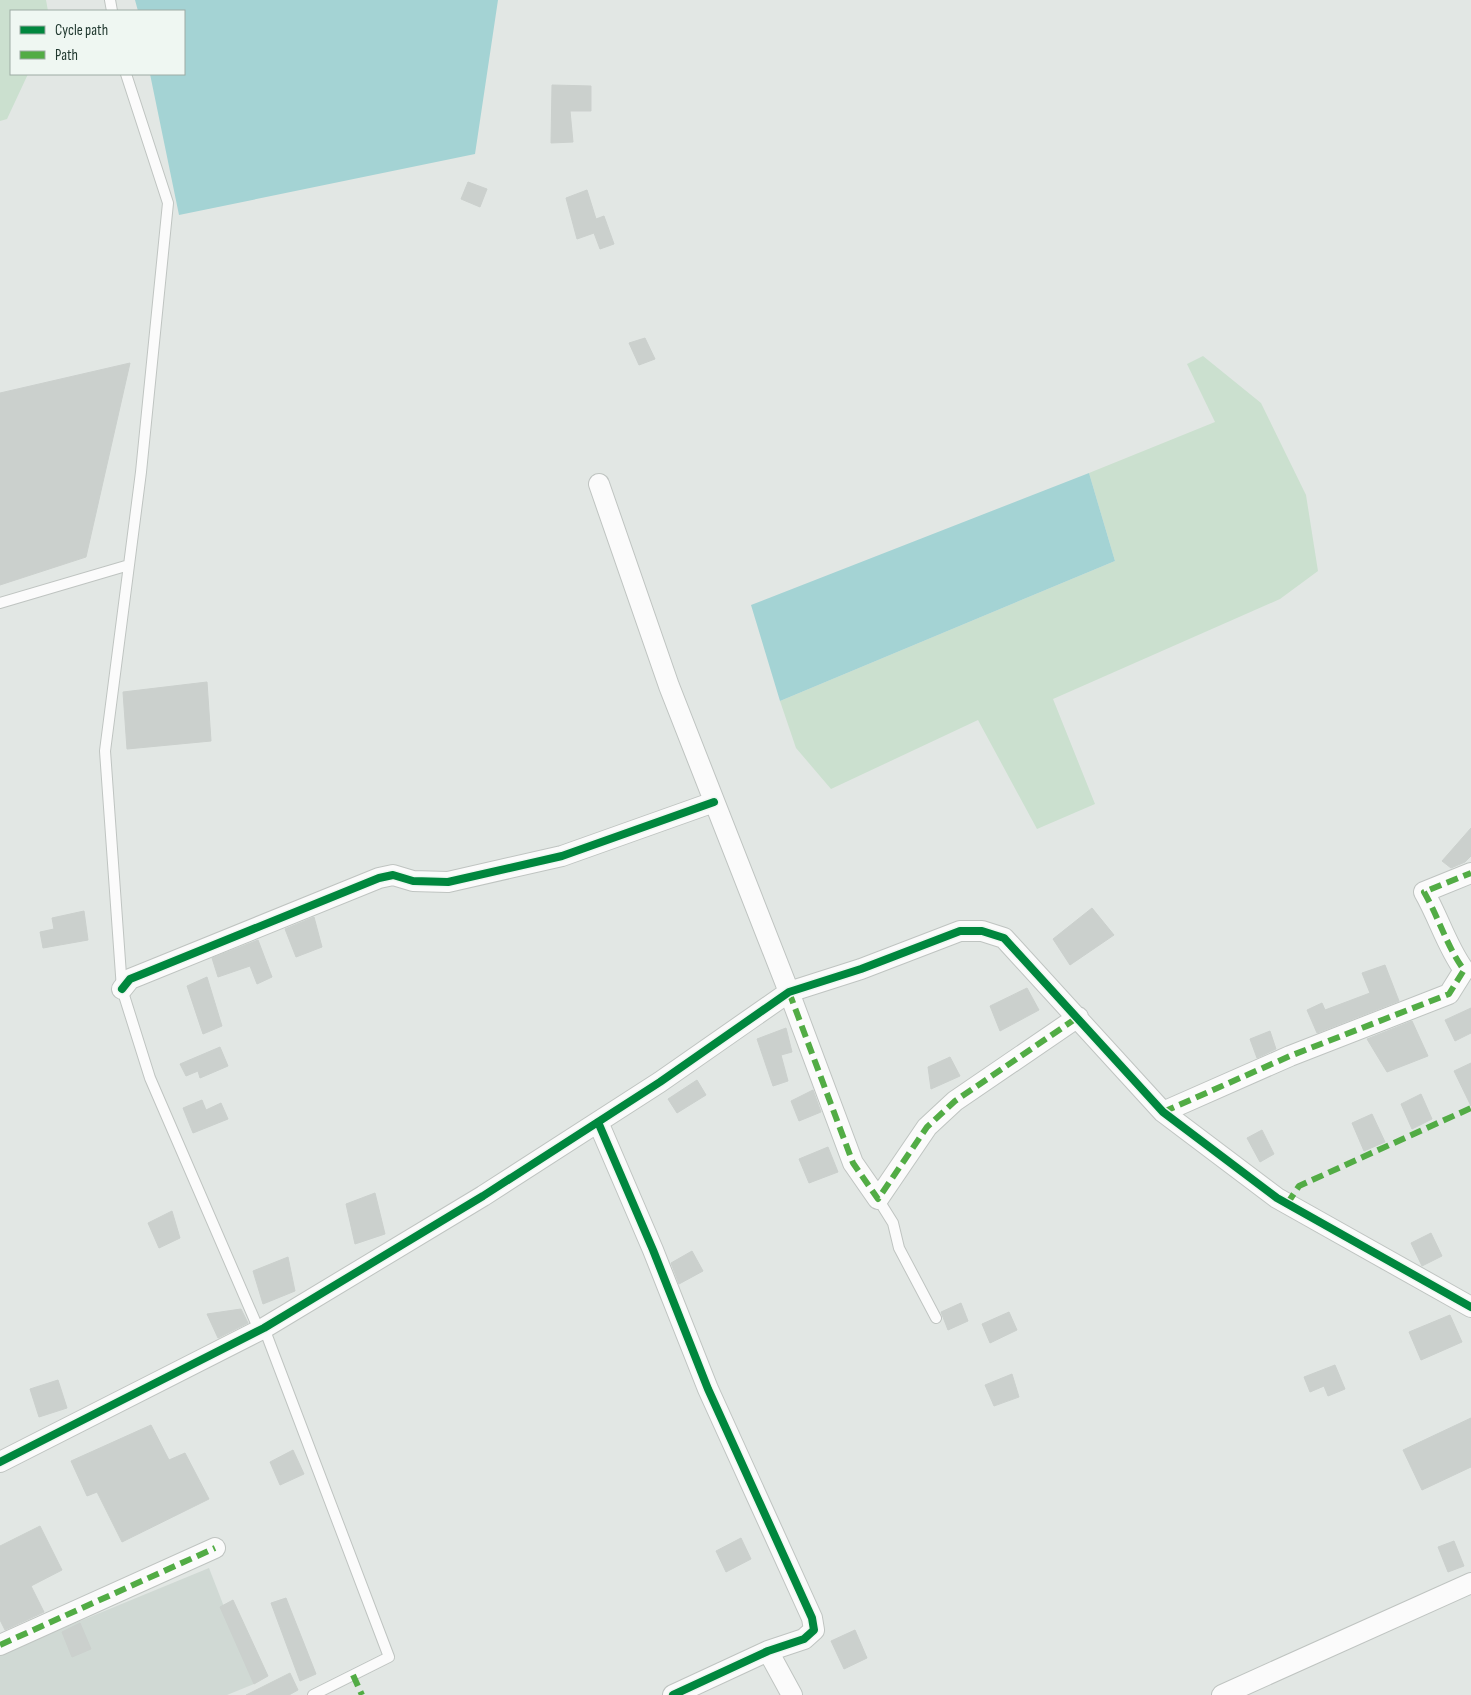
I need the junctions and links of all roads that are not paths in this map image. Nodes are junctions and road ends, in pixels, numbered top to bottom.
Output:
1 (126, 75) edge
2 (599, 484) dead end
3 (129, 565) junction
4 (0, 603) edge
5 (714, 802) junction
6 (1471, 873) edge
7 (122, 989) junction
8 (789, 992) junction
9 (1078, 1017) junction
10 (1163, 1112) junction
11 (598, 1122) junction
12 (878, 1199) junction
13 (1471, 1307) edge
14 (936, 1318) dead end
15 (261, 1329) junction
16 (0, 1462) edge
17 (215, 1548) dead end
18 (1471, 1583) edge
19 (0, 1645) edge
20 (768, 1651) junction
21 (313, 1695) edge
22 (673, 1695) edge
23 (792, 1695) edge
24 (1222, 1695) edge

1 - 3 lane
2 - 5 street
3 - 4 lane
3 - 7 lane
5 - 7 street
5 - 8 street
6 - 10 street
7 - 15 lane
8 - 9 street
8 - 11 street
8 - 12 street
9 - 10 street
9 - 12 street
10 - 13 street
11 - 15 street
11 - 20 street
12 - 14 lane
15 - 16 street
15 - 21 lane
17 - 19 street
18 - 24 street
20 - 22 street
20 - 23 street

